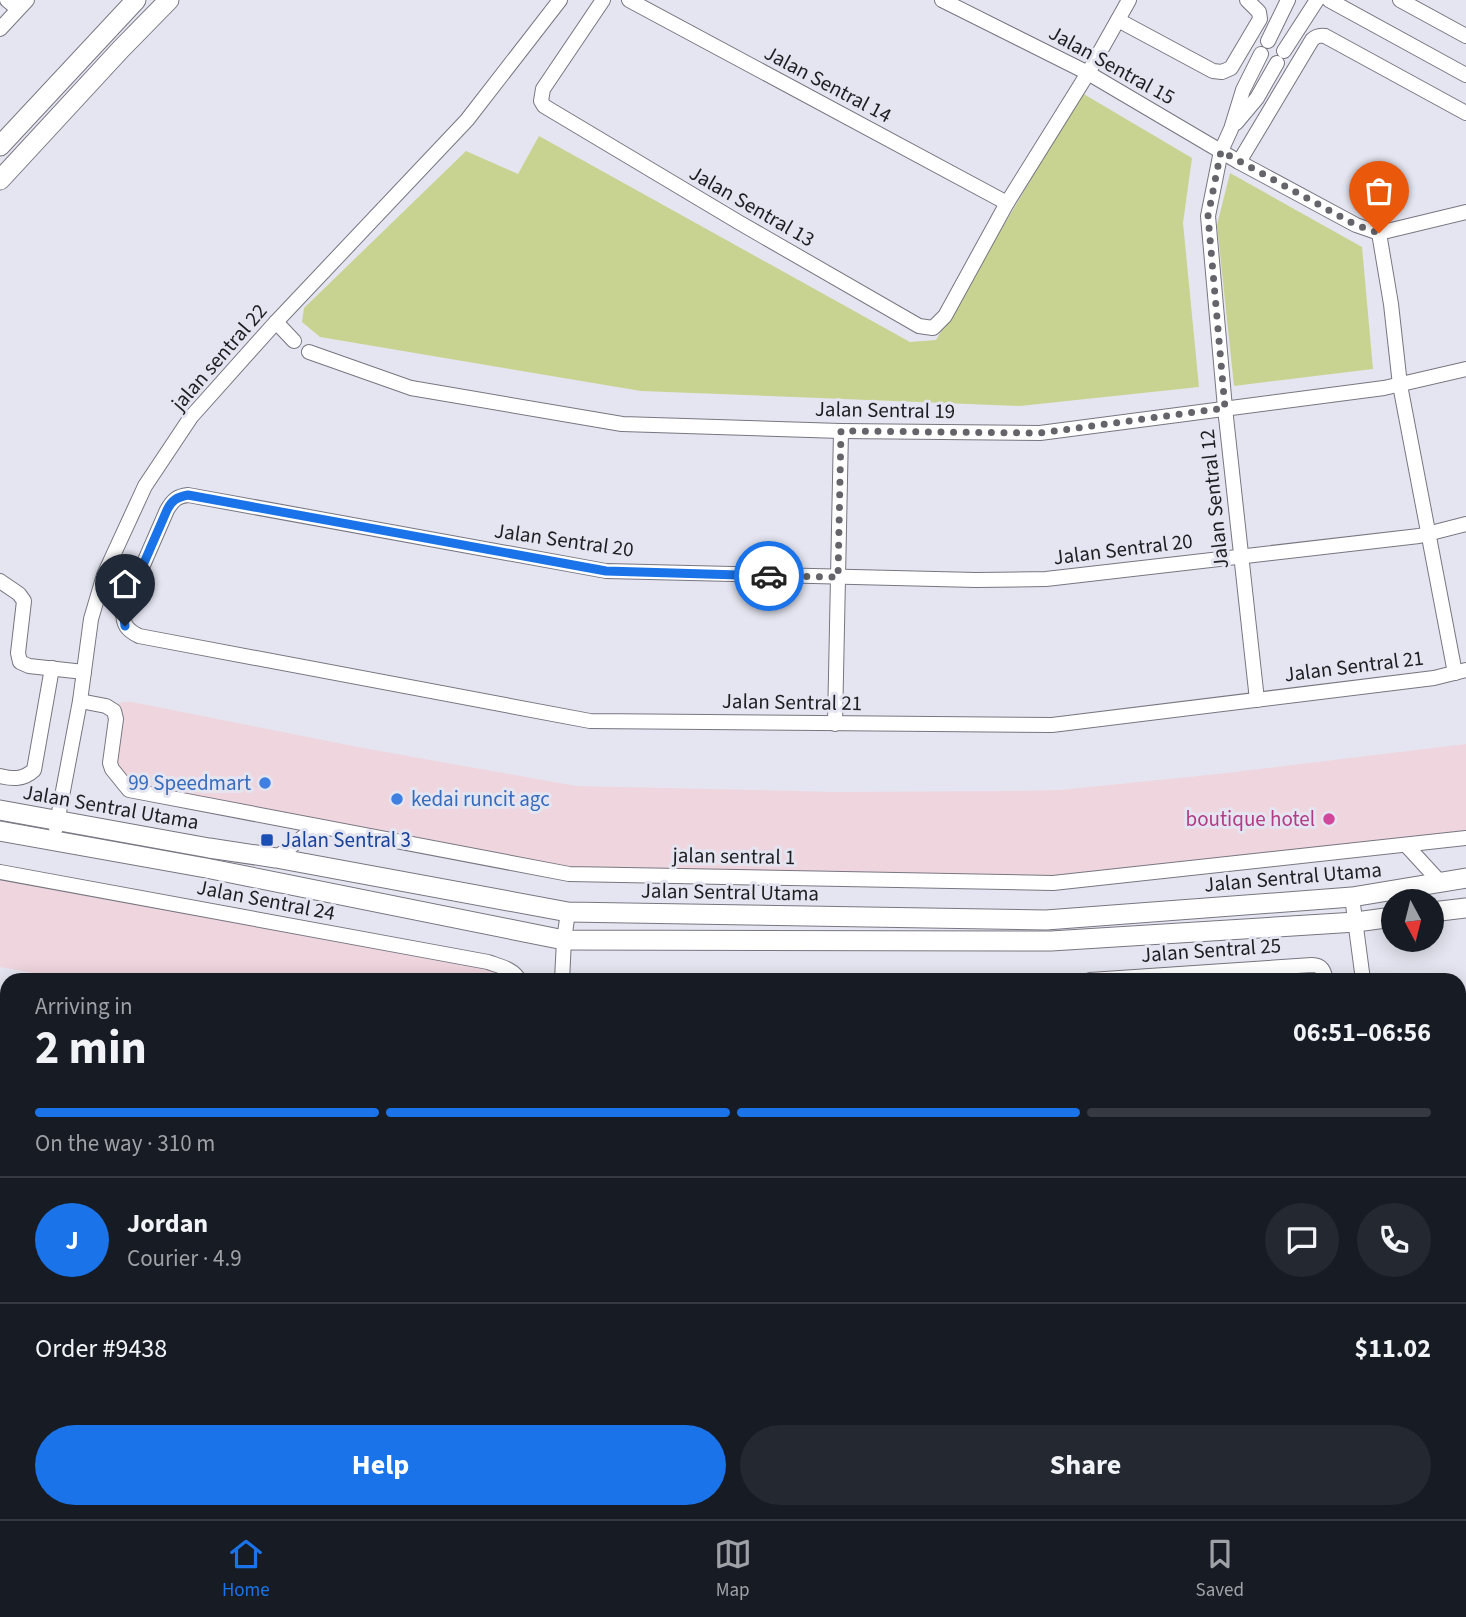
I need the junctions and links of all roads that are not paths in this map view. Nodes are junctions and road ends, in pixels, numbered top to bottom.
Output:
1 (136, 0) edge
2 (169, 0) edge
3 (560, 0) edge
4 (603, 0) edge
5 (629, 0) edge
6 (942, 0) edge
7 (1129, 0) edge
8 (1247, 0) edge
9 (1288, 0) edge
10 (1317, 0) edge
11 (1329, 0) edge
12 (1400, 0) edge
13 (17, 3) edge
14 (1118, 20) junction
15 (0, 29) edge
16 (1466, 37) edge
17 (1088, 73) junction
18 (1466, 75) edge
19 (1466, 113) edge
20 (1231, 130) junction
21 (0, 146) edge
22 (1221, 151) junction
23 (1239, 162) junction
24 (0, 180) edge
25 (1007, 203) junction
26 (1466, 212) edge
27 (1379, 233) junction
28 (276, 322) junction
29 (294, 341) dead end
30 (309, 352) dead end
31 (1466, 369) edge
32 (1400, 384) junction
33 (1225, 408) junction
34 (841, 431) junction
35 (1466, 524) edge
36 (1429, 533) junction
37 (1242, 555) junction
38 (838, 577) junction
39 (0, 581) edge
40 (125, 626) joint
41 (52, 668) junction
42 (1460, 671) edge
43 (84, 672) junction
44 (1256, 700) junction
45 (80, 701) junction
46 (835, 724) junction
47 (0, 776) edge
48 (0, 810) edge
49 (57, 820) junction
50 (316, 827) junction
51 (0, 831) edge
52 (1466, 838) edge
53 (54, 840) junction
54 (1406, 845) junction
55 (276, 858) junction
56 (0, 872) edge
57 (1466, 878) edge
58 (1440, 882) junction
59 (1352, 897) junction
60 (1466, 908) edge
61 (1444, 911) edge
62 (568, 912) junction
63 (1381, 919) edge
64 (1356, 922) junction
65 (564, 940) junction
66 (513, 973) edge
67 (562, 973) edge
68 (1194, 973) edge
69 (1324, 973) edge
70 (1362, 973) edge

1 - 21 street
2 - 24 street
3 - 28 street, jalan sentral 22
4 - 25 street, Jalan Sentral 13
5 - 25 street, Jalan Sentral 14
6 - 17 street, Jalan Sentral 15
7 - 14 street
8 - 14 street
9 - 20 street, Jalan Sentral 12
10 - 20 street, Jalan Sentral 12
11 - 18 street
12 - 16 street
13 - 15 street
14 - 17 street
17 - 22 street, Jalan Sentral 15
17 - 25 street
19 - 23 street
20 - 22 street, Jalan Sentral 12
22 - 23 street, Jalan Sentral 15
22 - 33 street, Jalan Sentral 12
23 - 27 street, Jalan Sentral 15
26 - 27 street
27 - 32 street
28 - 29 street
28 - 43 street, jalan sentral 22
30 - 34 street, Jalan Sentral 19
31 - 32 street, Jalan Sentral 19
32 - 33 street, Jalan Sentral 19
32 - 36 street
33 - 34 street, Jalan Sentral 19
33 - 37 street, Jalan Sentral 12
34 - 38 street
35 - 36 street, Jalan Sentral 20
36 - 37 street, Jalan Sentral 20
36 - 42 street
37 - 38 street, Jalan Sentral 20
37 - 44 street, Jalan Sentral 12
38 - 40 street, Jalan Sentral 20
38 - 46 street
39 - 41 street
40 - 46 street, Jalan Sentral 21
41 - 43 street
41 - 47 street
42 - 44 street, Jalan Sentral 21
43 - 45 street, jalan sentral 22
44 - 46 street, Jalan Sentral 21
45 - 49 street, jalan sentral 22
45 - 50 street, jalan sentral 1
48 - 49 street, Jalan Sentral Utama
49 - 53 street, jalan sentral 22
49 - 55 street, Jalan Sentral Utama
50 - 54 street, jalan sentral 1
50 - 55 street
51 - 53 street, Jalan Sentral Utama
52 - 54 street, jalan sentral 1
53 - 65 street, Jalan Sentral Utama
54 - 58 street
55 - 62 street, Jalan Sentral Utama
56 - 66 street, Jalan Sentral 24
57 - 58 street, Jalan Sentral Utama
58 - 59 street, Jalan Sentral Utama
59 - 62 street, Jalan Sentral Utama
59 - 64 street
60 - 61 street
62 - 65 street
63 - 64 street, Jalan Sentral Utama
64 - 65 street, Jalan Sentral Utama
64 - 70 street
65 - 67 street
68 - 69 street, Jalan Sentral 25

